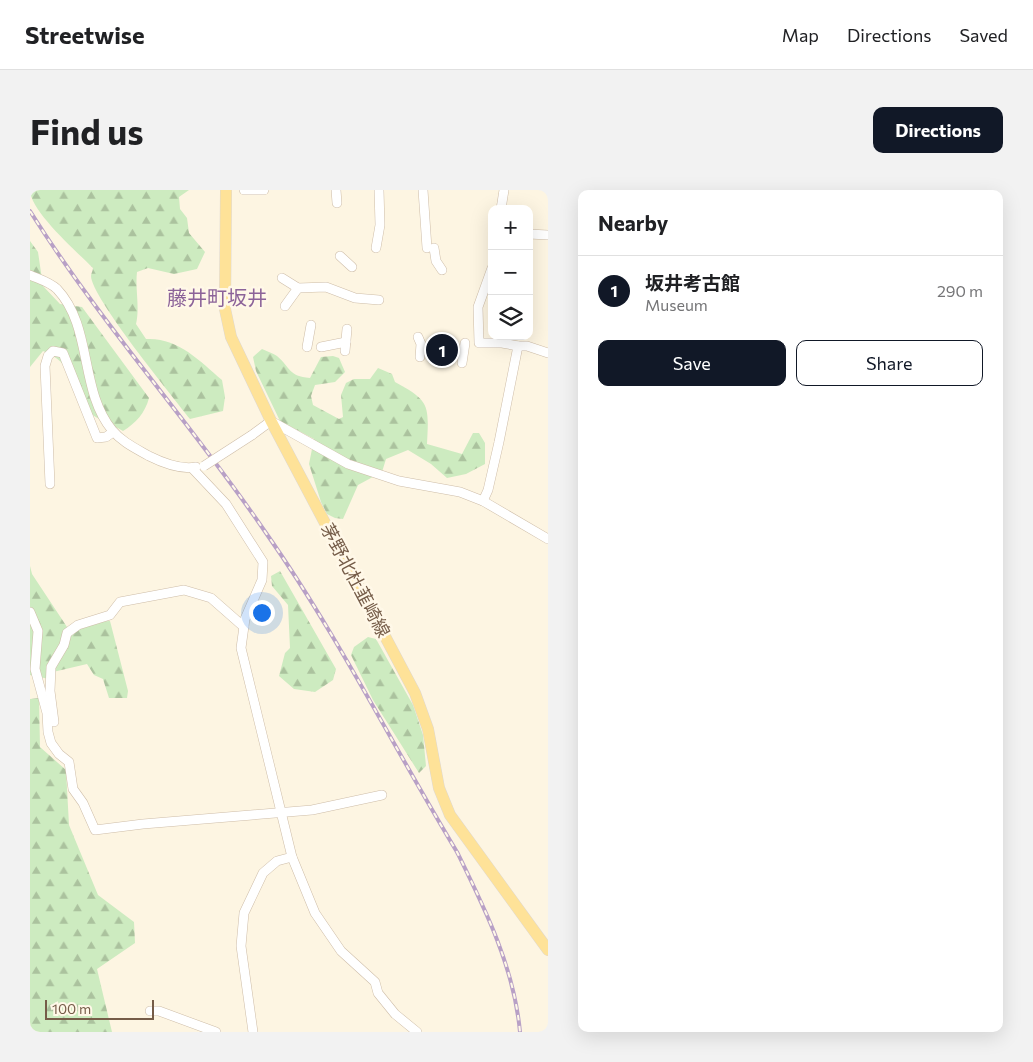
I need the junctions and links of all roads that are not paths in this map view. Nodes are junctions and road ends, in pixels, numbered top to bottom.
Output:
1 (226, 190) edge
2 (244, 190) edge
3 (264, 190) edge
4 (336, 190) edge
5 (379, 190) edge
6 (423, 190) edge
7 (504, 190) edge
8 (337, 202) dead end
9 (502, 205) edge
10 (533, 234) edge
11 (548, 235) edge
12 (376, 248) dead end
13 (340, 256) dead end
14 (352, 267) dead end
15 (442, 270) dead end
16 (30, 275) edge
17 (282, 278) dead end
18 (488, 279) edge
19 (298, 288) junction
20 (379, 300) dead end
21 (285, 306) dead end
22 (311, 325) dead end
23 (346, 329) dead end
24 (418, 338) dead end
25 (465, 343) dead end
26 (518, 346) junction
27 (307, 347) dead end
28 (321, 347) dead end
29 (548, 353) edge
30 (420, 357) dead end
31 (462, 363) dead end
32 (271, 421) junction
33 (113, 432) junction
34 (192, 468) junction
35 (50, 484) dead end
36 (483, 501) junction
37 (548, 539) edge
38 (30, 612) edge
39 (244, 627) junction
40 (48, 728) junction
41 (382, 795) dead end
42 (280, 812) junction
43 (292, 857) junction
44 (548, 950) edge
45 (150, 1011) dead end
46 (216, 1032) edge
47 (253, 1032) edge
48 (417, 1032) edge

1 - 32 main road, 茅野北杜韮崎線
2 - 3 street
4 - 8 street
5 - 12 street
6 - 15 street
7 - 9 street
10 - 11 street
13 - 14 street
16 - 33 street
17 - 19 street
18 - 26 street
19 - 20 street
19 - 21 street
22 - 27 street
23 - 28 street
24 - 30 street
25 - 31 street
26 - 29 street
26 - 36 street
32 - 34 street, bridge
32 - 36 street
32 - 44 main road, 茅野北杜韮崎線
33 - 34 street
33 - 35 street
34 - 39 street
36 - 37 street
38 - 40 street
39 - 40 street
39 - 42 street
40 - 42 street
41 - 42 street
42 - 43 street
43 - 47 street
43 - 48 street
45 - 46 street

